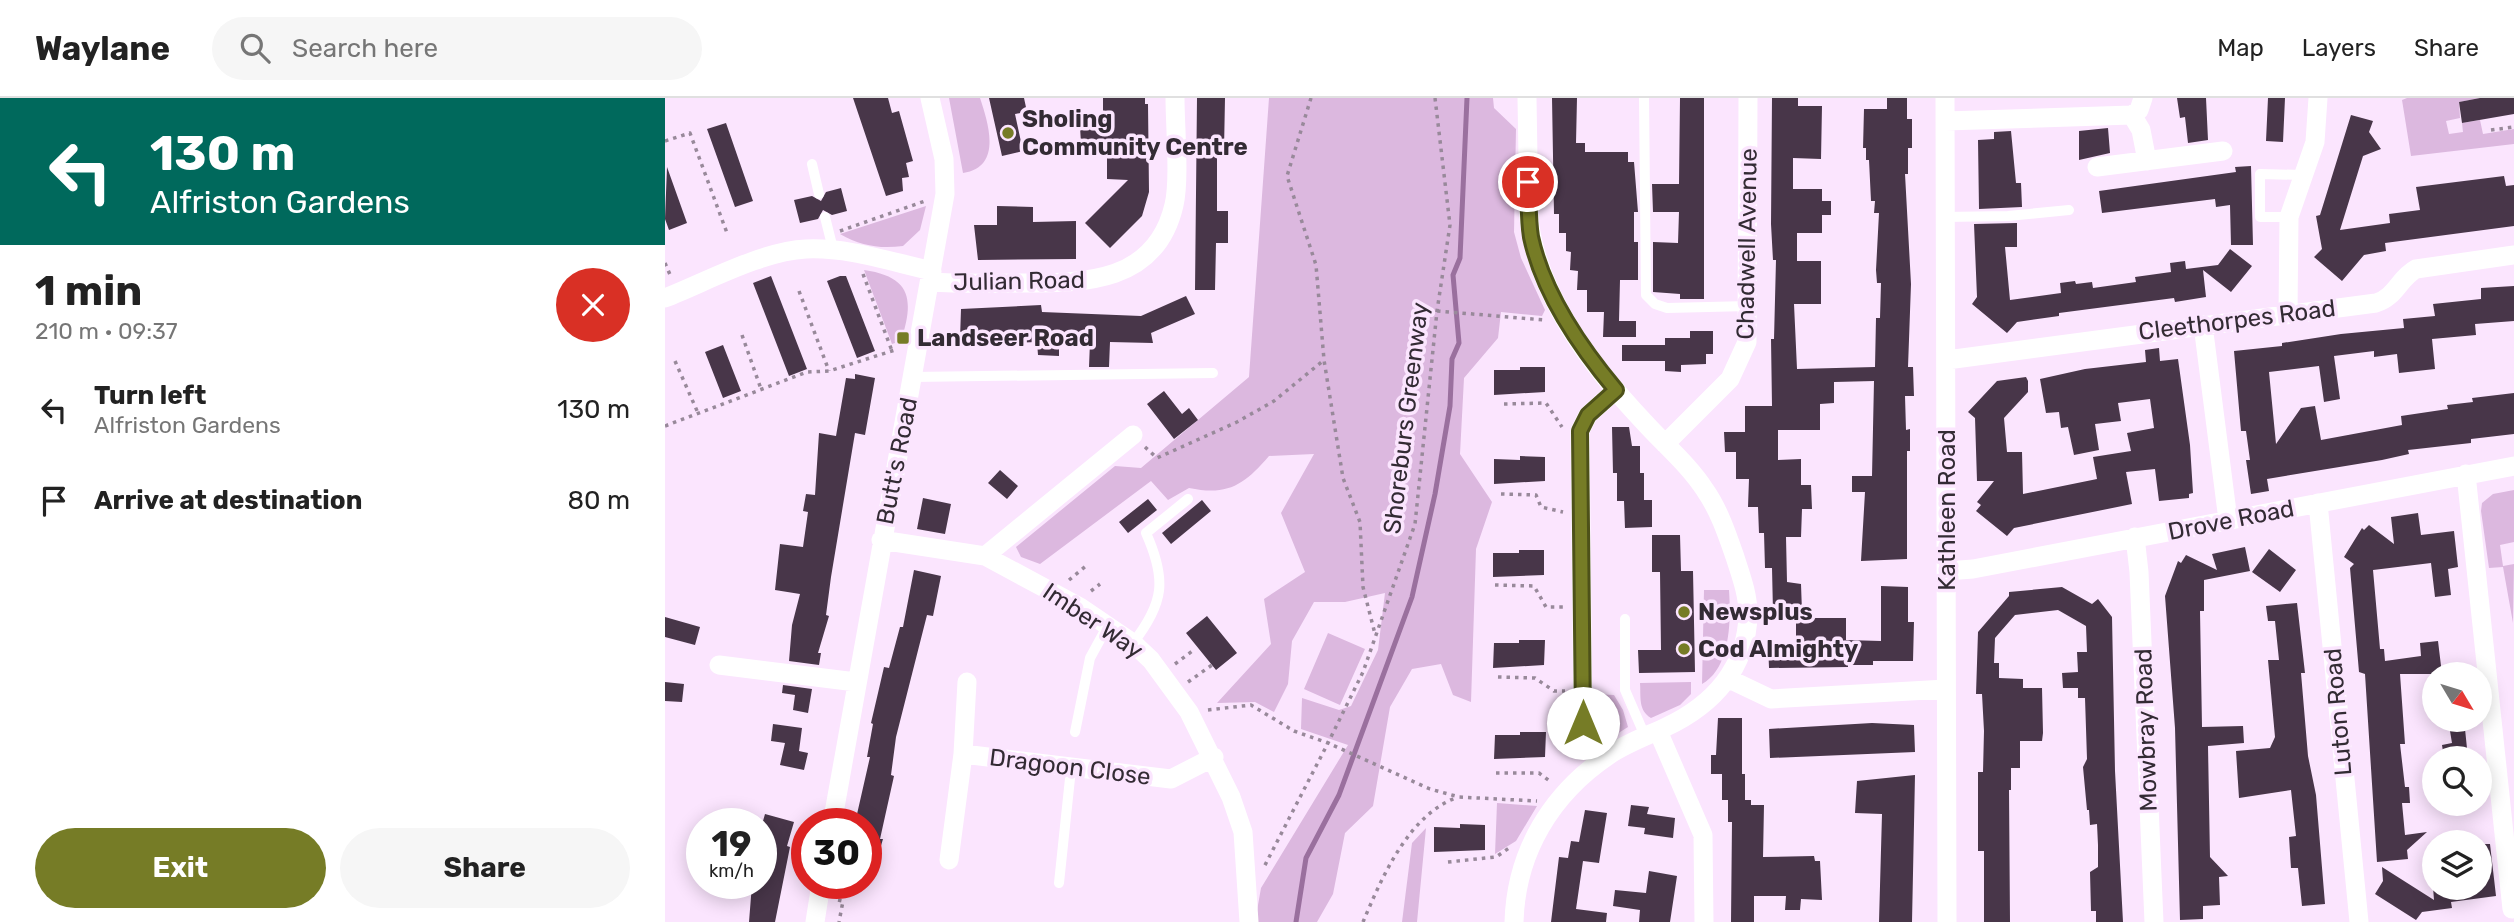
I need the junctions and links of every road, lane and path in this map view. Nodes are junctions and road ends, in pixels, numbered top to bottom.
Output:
1 (930, 98) edge
2 (1175, 98) edge
3 (1311, 98) edge
4 (1435, 98) edge
5 (1527, 98) edge
6 (1644, 98) edge
7 (1748, 98) edge
8 (1945, 98) edge
9 (2318, 98) edge
10 (2138, 106) edge
11 (1945, 121) junction
12 (2514, 127) edge
13 (2491, 130) dead end
14 (665, 141) edge
15 (2223, 151) dead end
16 (2147, 161) junction
17 (812, 164) dead end
18 (2097, 167) dead end
19 (2303, 175) junction
20 (819, 194) dead end
21 (945, 194) junction
22 (2069, 210) dead end
23 (825, 217) dead end
24 (1945, 217) junction
25 (2290, 217) junction
26 (727, 233) dead end
27 (831, 242) junction
28 (856, 253) junction
29 (2514, 255) edge
30 (931, 277) junction
31 (799, 291) dead end
32 (665, 298) edge
33 (1749, 306) junction
34 (1437, 311) junction
35 (2288, 314) junction
36 (1567, 322) junction
37 (2203, 325) junction
38 (741, 335) dead end
39 (920, 341) junction
40 (892, 351) junction
41 (1324, 360) junction
42 (1947, 360) junction
43 (675, 361) dead end
44 (829, 371) junction
45 (1213, 373) dead end
46 (913, 377) junction
47 (761, 389) junction
48 (1616, 390) junction
49 (1504, 404) dead end
50 (698, 413) junction
51 (665, 426) edge
52 (1133, 435) joint
53 (1580, 437) junction
54 (1665, 444) junction
55 (2514, 466) edge
56 (2466, 474) junction
57 (1501, 494) dead end
58 (1188, 499) dead end
59 (2318, 503) junction
60 (1581, 516) junction
61 (2228, 520) junction
62 (2135, 537) junction
63 (881, 540) junction
64 (985, 556) junction
65 (1947, 571) junction
66 (1495, 585) dead end
67 (1582, 607) junction
68 (1625, 619) dead end
69 (1108, 625) junction
70 (1375, 636) junction
71 (1133, 643) junction
72 (1195, 649) dead end
73 (1212, 665) dead end
74 (719, 666) dead end
75 (1161, 674) junction
76 (1498, 677) dead end
77 (1729, 678) junction
78 (856, 682) junction
79 (967, 682) dead end
80 (1946, 689) junction
81 (1174, 691) junction
82 (1583, 691) junction
83 (1189, 712) junction
84 (1583, 723) dead end
85 (1075, 732) dead end
86 (1652, 734) junction
87 (1328, 743) junction
88 (963, 754) junction
89 (1213, 757) junction
90 (1071, 769) junction
91 (1496, 773) dead end
92 (1459, 797) junction
93 (1561, 798) junction
94 (835, 808) edge
95 (1528, 850) junction
96 (949, 860) dead end
97 (1448, 862) dead end
98 (1059, 883) dead end
99 (1249, 895) junction
100 (819, 899) edge
101 (843, 901) dead end
102 (2512, 909) edge
103 (815, 922) edge
104 (839, 922) edge
105 (1249, 922) edge
106 (1363, 922) edge
107 (1514, 922) edge
108 (1704, 922) edge
109 (1947, 922) edge
110 (2154, 922) edge
111 (2358, 922) edge

1 - 21 street, Butt's Road
2 - 30 street, Julian Road
3 - 41 path
4 - 34 path, Shoreburs Greenway
5 - 36 street
6 - 33 lane
7 - 33 street, Chadwell Avenue
8 - 11 street, Kathleen Road
9 - 19 street
10 - 11 street
10 - 16 street
11 - 24 street, Kathleen Road
12 - 13 path
14 - 26 path
15 - 16 street
16 - 18 street
17 - 20 lane
19 - 25 street
19 - 25 lane
21 - 27 path
21 - 30 street, Butt's Road
22 - 24 lane
23 - 27 lane
24 - 42 street, Kathleen Road
25 - 35 street
27 - 28 street
27 - 32 street
28 - 30 street
28 - 40 path
29 - 35 street, Cleethorpes Road
30 - 39 street, Butt's Road
31 - 44 path
33 - 54 street, Chadwell Avenue
34 - 36 path
34 - 70 path, Shoreburs Greenway
35 - 37 street, Cleethorpes Road
36 - 48 street
37 - 42 street, Cleethorpes Road
37 - 61 street
38 - 47 path
39 - 40 path
39 - 46 street, Butt's Road
40 - 44 path
41 - 52 path
41 - 70 path
42 - 65 street, Kathleen Road
43 - 50 path
44 - 47 path
45 - 46 lane
46 - 63 street, Butt's Road
47 - 50 path
48 - 53 street
48 - 54 street
49 - 53 path
50 - 51 path
52 - 64 street
53 - 60 street
54 - 77 street
55 - 56 street, Drove Road
56 - 59 street, Drove Road
56 - 102 street
57 - 60 path
58 - 71 lane
59 - 61 street, Drove Road
59 - 111 street, Luton Road
60 - 67 street
61 - 62 street, Drove Road
62 - 65 street, Drove Road
62 - 110 street, Mowbray Road
63 - 64 street, Imber Way
63 - 78 street, Butt's Road
64 - 69 street, Imber Way
65 - 80 street, Kathleen Road
66 - 67 path
67 - 82 street
68 - 86 lane
69 - 71 street, Imber Way
69 - 85 lane
70 - 87 path, Shoreburs Greenway
71 - 75 street, Imber Way
72 - 75 path
73 - 81 path
74 - 78 street
75 - 81 street, Imber Way
76 - 82 path
77 - 80 street
77 - 86 street
78 - 94 street, Butt's Road
79 - 88 street, Dragoon Close
80 - 109 street, Kathleen Road
81 - 83 street, Imber Way
82 - 84 street
83 - 87 path
83 - 89 street, Imber Way
86 - 93 street
86 - 108 street
87 - 92 path
87 - 99 path, Shoreburs Greenway
88 - 90 street, Dragoon Close
88 - 96 street, Dragoon Close
89 - 90 street, Dragoon Close
89 - 99 street, Imber Way
90 - 98 lane
91 - 93 path
92 - 93 path
92 - 106 path
93 - 95 street
95 - 97 path
95 - 107 street
99 - 105 street, Imber Way
100 - 103 street
101 - 104 path

